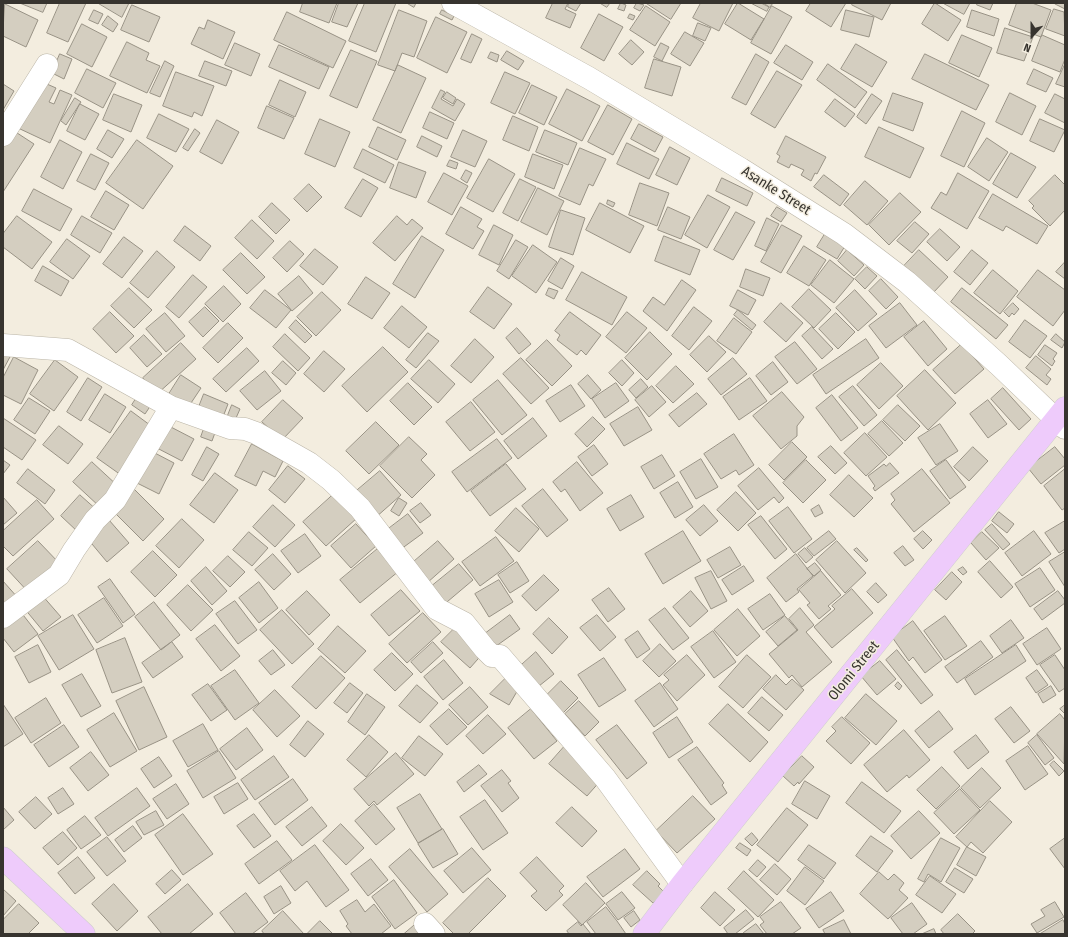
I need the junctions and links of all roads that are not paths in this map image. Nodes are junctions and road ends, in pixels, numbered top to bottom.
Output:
1 (453, 3) edge
2 (47, 65) dead end
3 (3, 135) edge
4 (3, 345) edge
5 (171, 407) junction
6 (1062, 419) edge
7 (3, 617) edge
8 (3, 858) edge
9 (682, 884) junction
10 (84, 934) edge
11 (644, 934) edge

1 - 6 street, Asanke Street
2 - 3 street
4 - 5 street
5 - 7 street
5 - 9 street
6 - 9 main road, Olomi Street
8 - 10 main road
9 - 11 main road, Olomi Street

